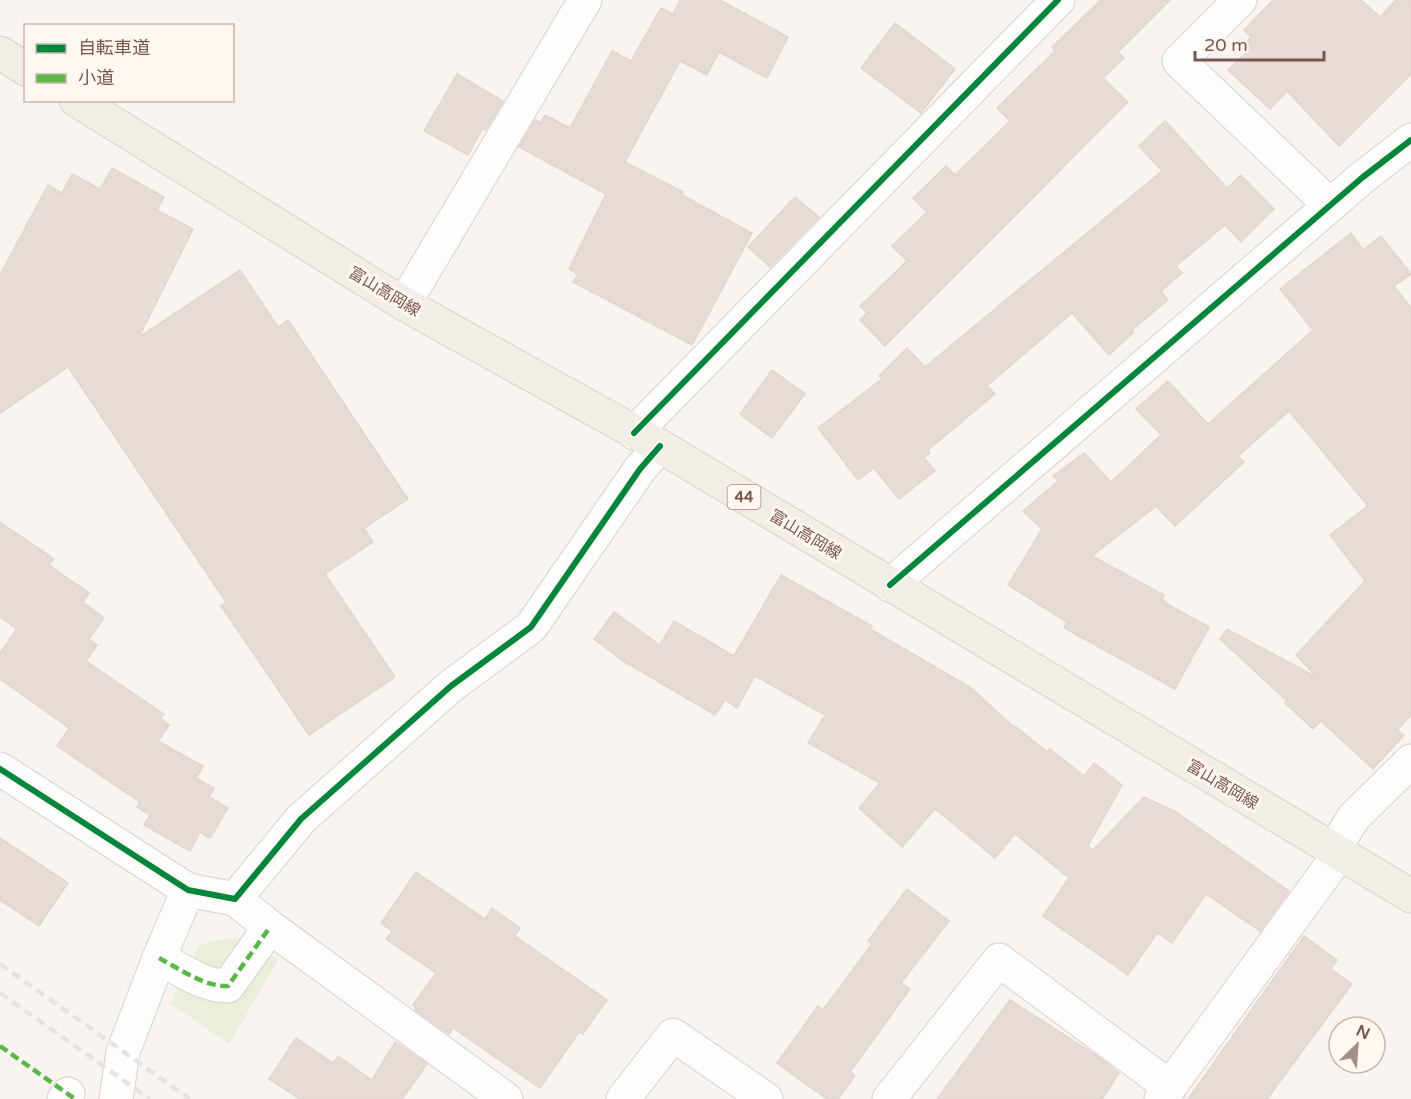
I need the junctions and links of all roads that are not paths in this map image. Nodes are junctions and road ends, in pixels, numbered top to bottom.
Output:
1 (585, 0) edge
2 (1058, 0) edge
3 (1240, 0) edge
4 (0, 53) edge
5 (24, 68) edge
6 (79, 102) edge
7 (1411, 140) edge
8 (1330, 206) junction
9 (404, 304) junction
10 (647, 440) junction
11 (890, 585) junction
12 (1411, 760) edge
13 (0, 769) edge
14 (1336, 852) junction
15 (188, 890) junction
16 (1411, 896) edge
17 (235, 899) junction
18 (270, 927) junction
19 (159, 958) junction
20 (1166, 1093) edge
21 (116, 1099) edge
22 (506, 1099) edge
23 (623, 1099) edge
24 (766, 1099) edge
25 (888, 1099) edge

1 - 9 street
2 - 10 street
3 - 8 street
4 - 5 main road
6 - 9 main road, 富山高岡線 / 44
7 - 8 street
8 - 11 street
9 - 10 main road, 富山高岡線 / 44
10 - 11 main road, 富山高岡線 / 44
10 - 17 street
11 - 14 main road, 富山高岡線 / 44
12 - 14 street
13 - 15 street
14 - 16 main road, 富山高岡線 / 44
14 - 20 street
15 - 17 street
15 - 19 street
17 - 18 street
18 - 19 street
18 - 22 street
19 - 21 street
20 - 25 street
23 - 24 street

